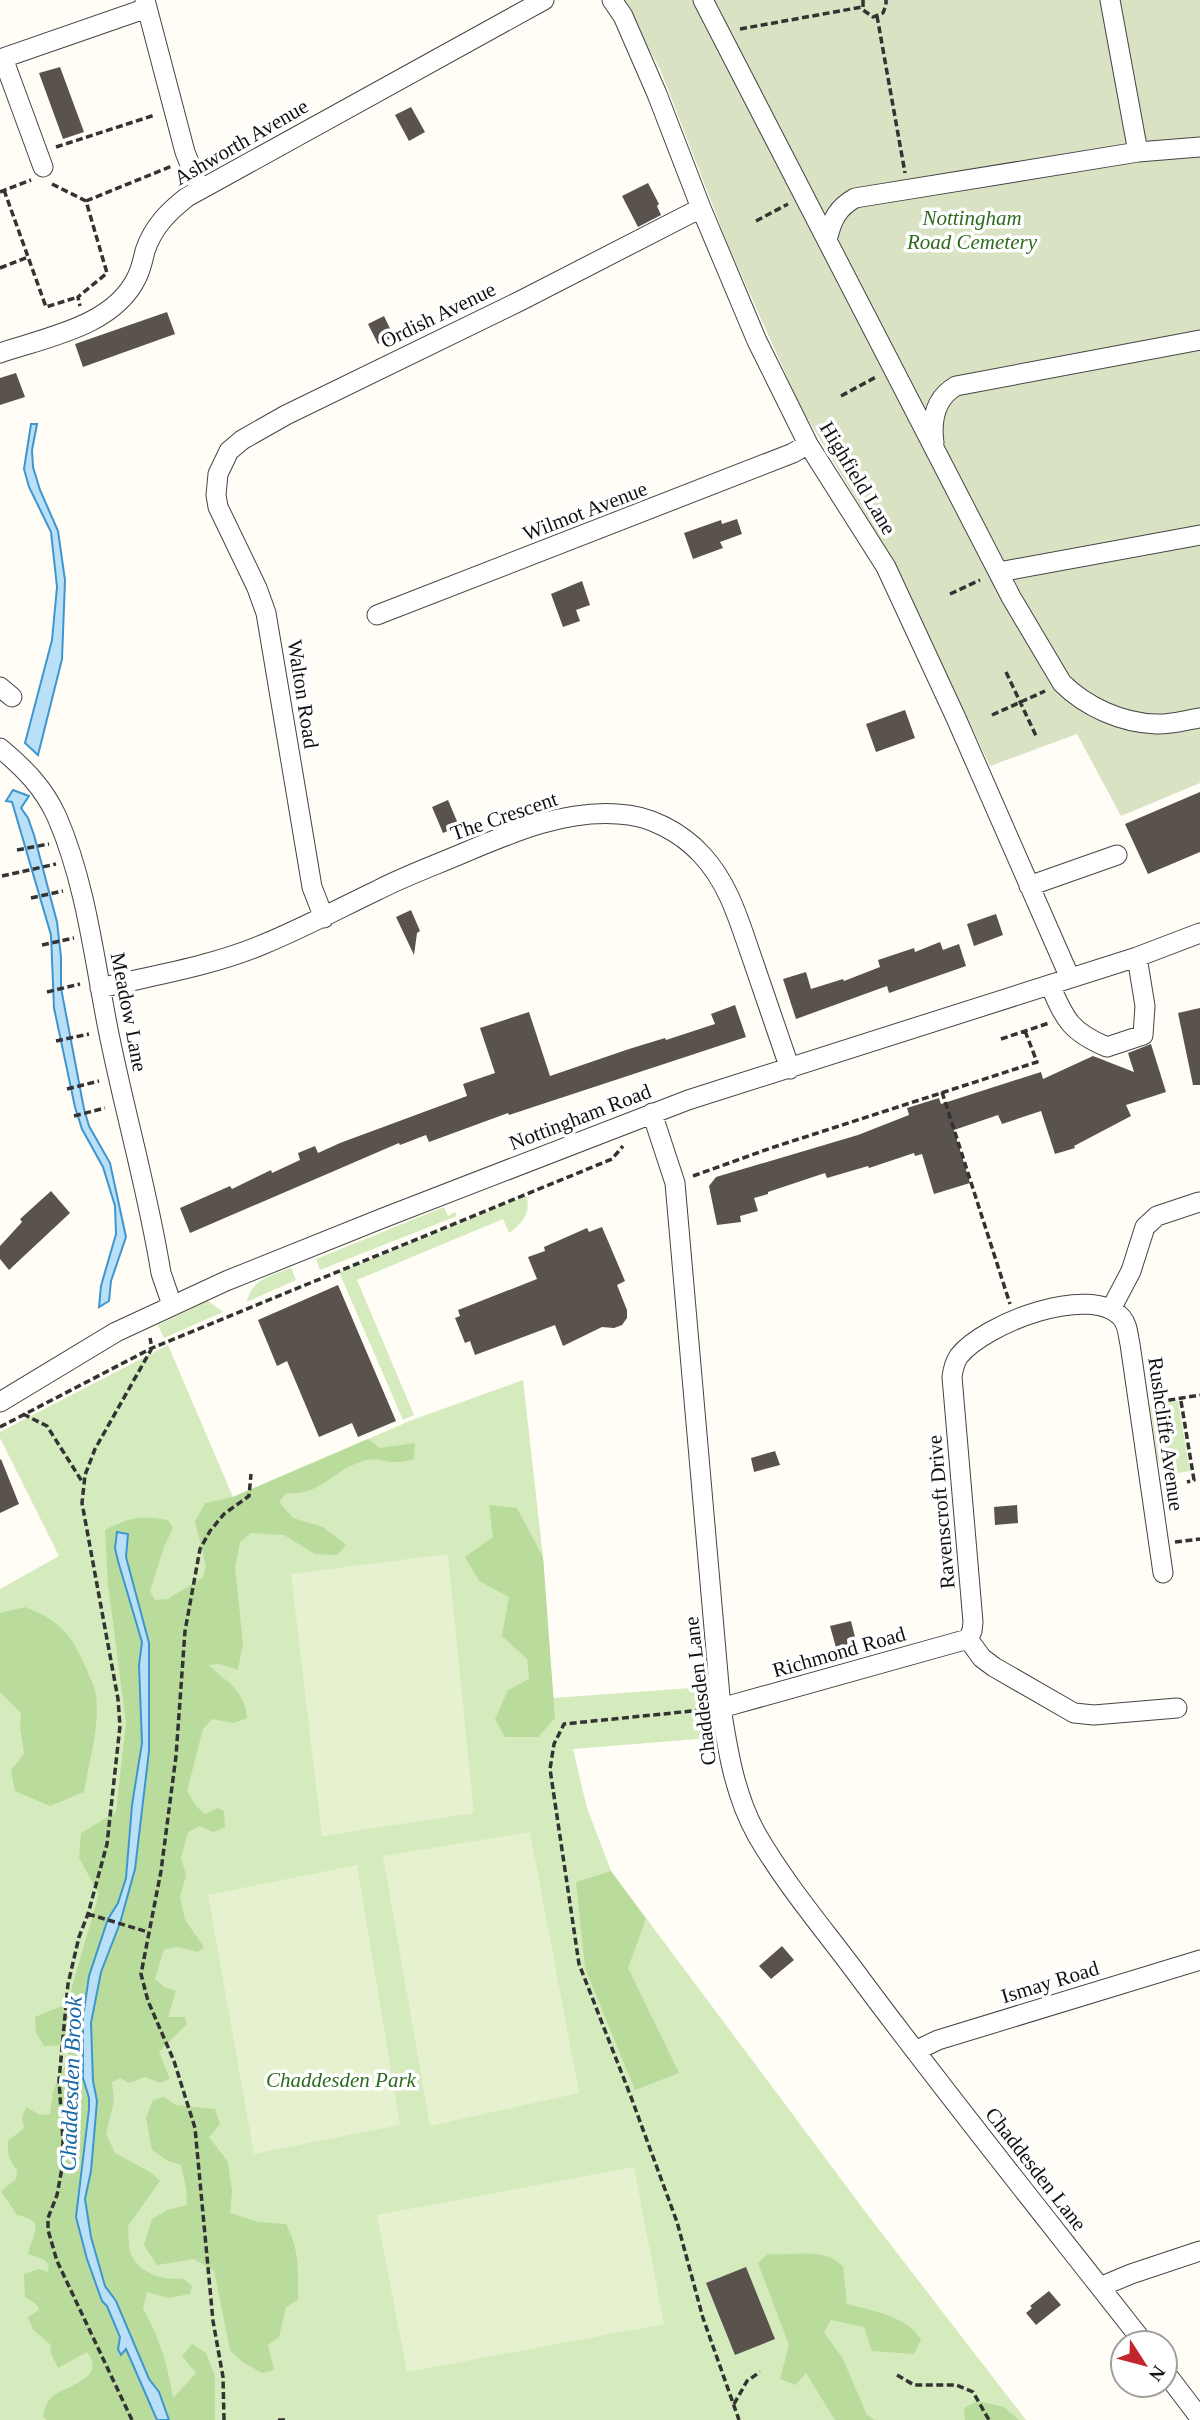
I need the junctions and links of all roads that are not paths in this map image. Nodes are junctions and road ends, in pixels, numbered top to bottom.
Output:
1 (544, 0) edge
2 (612, 0) edge
3 (703, 0) edge
4 (1110, 0) edge
5 (146, 4) edge
6 (1, 58) edge
7 (1200, 147) edge
8 (1138, 152) junction
9 (44, 167) road end
10 (200, 190) junction
11 (701, 208) junction
12 (827, 240) junction
13 (1200, 340) edge
14 (0, 353) edge
15 (808, 444) junction
16 (935, 447) junction
17 (217, 484) joint
18 (1200, 535) edge
19 (999, 572) junction
20 (377, 615) dead end
21 (1200, 718) edge
22 (3, 756) edge
23 (1117, 855) dead end
24 (1029, 886) junction
25 (324, 918) junction
26 (1200, 933) edge
27 (1137, 957) junction
28 (1070, 978) junction
29 (1050, 985) junction
30 (100, 988) junction
31 (790, 1069) junction
32 (653, 1113) junction
33 (1199, 1202) edge
34 (172, 1305) junction
35 (1111, 1309) junction
36 (0, 1402) edge
37 (1163, 1573) dead end
38 (968, 1639) junction
39 (721, 1708) junction
40 (1177, 1708) dead end
41 (1200, 1960) edge
42 (915, 2051) junction
43 (1200, 2251) edge
44 (1100, 2287) junction
45 (1132, 2329) edge
46 (1179, 2390) edge
47 (1200, 2418) edge

1 - 10 street, Ashworth Avenue
2 - 11 street, Highfield Lane
3 - 12 street
4 - 8 street
5 - 6 street
5 - 10 street
6 - 9 street
7 - 8 street
8 - 12 street
10 - 14 street, Ashworth Avenue
11 - 15 street, Highfield Lane
11 - 17 street, Ordish Avenue
12 - 16 street
13 - 16 street
15 - 20 street, Wilmot Avenue
15 - 24 street, Highfield Lane
16 - 19 street
17 - 25 street, Walton Road
18 - 19 street
19 - 21 street
22 - 30 street, Meadow Lane
23 - 24 street
24 - 28 street, Highfield Lane
25 - 30 street, The Crescent
25 - 31 street, The Crescent
26 - 27 street, Nottingham Road
27 - 28 street, Nottingham Road
27 - 29 street
28 - 29 street, Nottingham Road
29 - 31 street, Nottingham Road
30 - 34 street, Meadow Lane
31 - 32 street, Nottingham Road
32 - 34 street, Nottingham Road
32 - 39 street, Chaddesden Lane
33 - 35 street
34 - 36 street, Nottingham Road
35 - 37 street, Rushcliffe Avenue
35 - 38 street, Ravenscroft Drive
38 - 39 street, Richmond Road
38 - 40 street
39 - 42 street, Chaddesden Lane
41 - 42 street, Ismay Road
42 - 44 street, Chaddesden Lane
43 - 44 street
44 - 45 street, Chaddesden Lane
46 - 47 street

